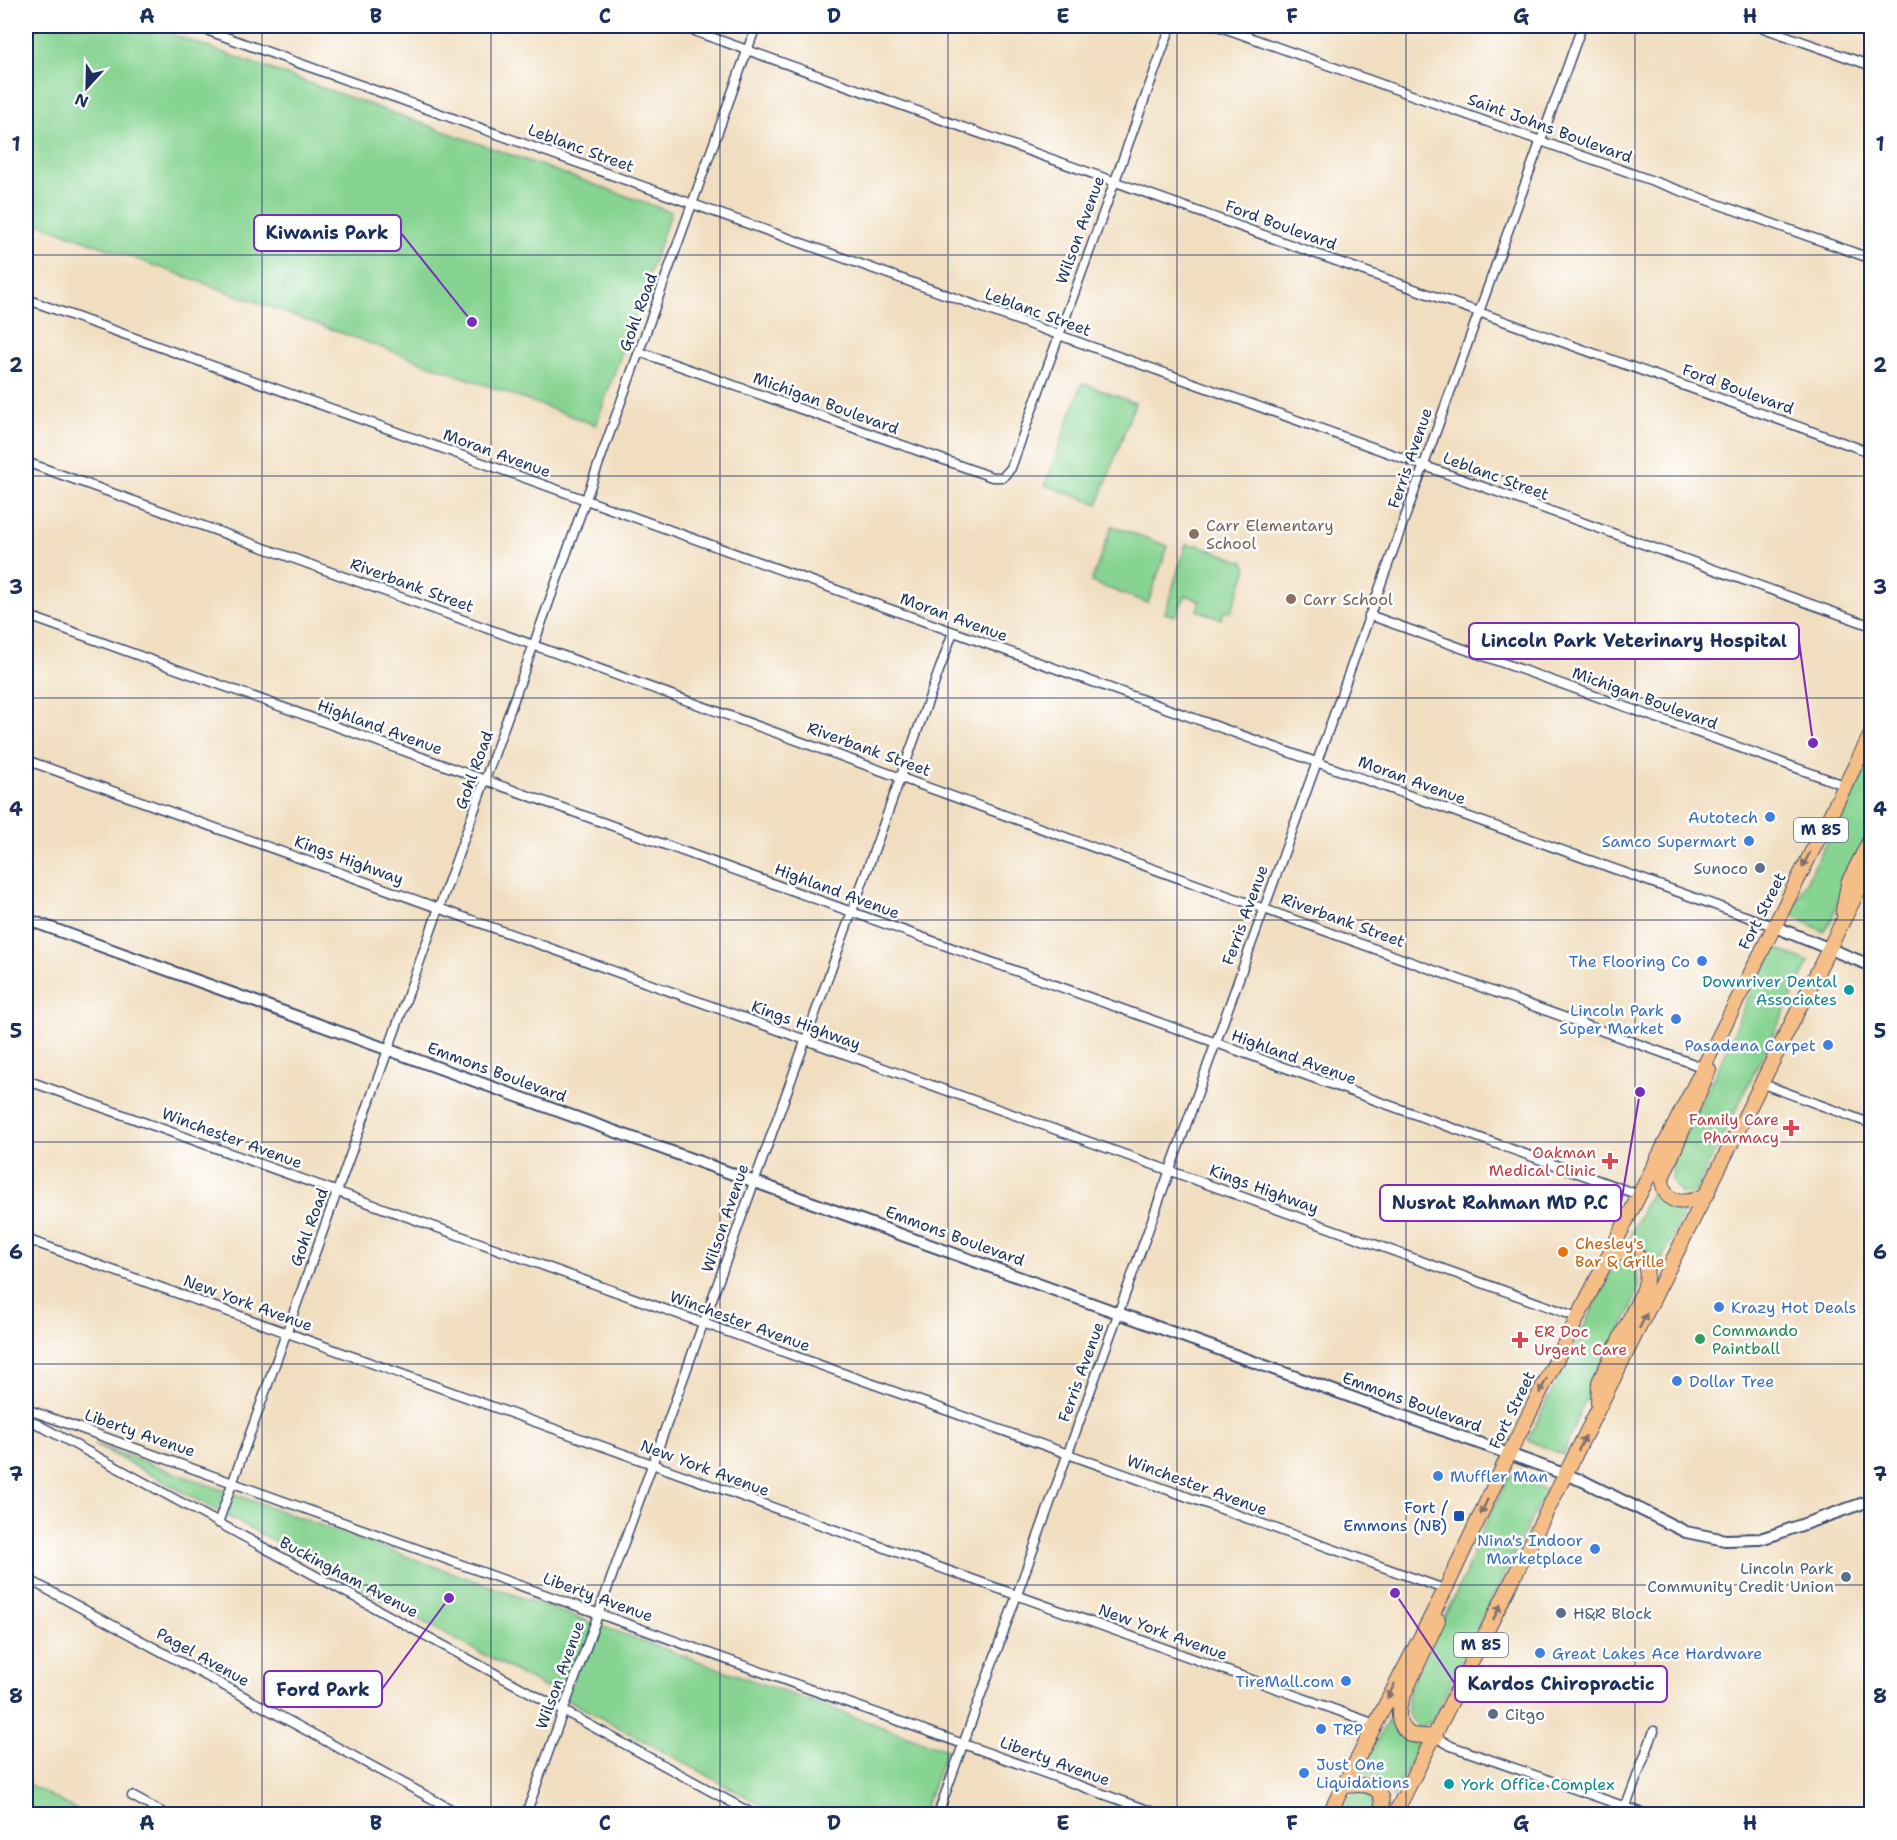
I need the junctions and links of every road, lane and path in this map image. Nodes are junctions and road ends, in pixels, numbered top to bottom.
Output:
1 (195, 26) edge
2 (680, 26) edge
3 (756, 26) edge
4 (1171, 26) edge
5 (1218, 26) edge
6 (1581, 26) edge
7 (1758, 26) edge
8 (747, 50) junction
9 (1872, 66) edge
10 (1541, 141) junction
11 (1113, 181) junction
12 (693, 204) junction
13 (1872, 259) edge
14 (26, 299) edge
15 (1477, 312) junction
16 (1059, 335) junction
17 (640, 352) junction
18 (1872, 453) edge
19 (26, 462) edge
20 (1424, 466) junction
21 (1004, 477) joint
22 (586, 501) junction
23 (26, 615) edge
24 (1369, 615) junction
25 (1872, 626) edge
26 (953, 632) junction
27 (533, 645) junction
28 (1871, 733) edge
29 (26, 760) edge
30 (1317, 762) junction
31 (900, 776) junction
32 (486, 781) junction
33 (1844, 785) junction
34 (1872, 836) edge
35 (1872, 863) edge
36 (1264, 907) junction
37 (440, 908) junction
38 (851, 912) junction
39 (26, 919) edge
40 (1773, 926) junction
41 (1841, 926) junction
42 (1829, 951) junction
43 (1872, 966) edge
44 (806, 1041) junction
45 (1215, 1044) junction
46 (389, 1049) junction
47 (1711, 1050) junction
48 (1702, 1067) junction
49 (26, 1080) edge
50 (1762, 1083) junction
51 (1872, 1124) edge
52 (1169, 1171) junction
53 (754, 1180) junction
54 (338, 1192) junction
55 (1639, 1195) junction
56 (1696, 1205) junction
57 (26, 1239) edge
58 (1607, 1258) junction
59 (1119, 1311) junction
60 (1577, 1317) junction
61 (704, 1324) junction
62 (287, 1332) junction
63 (26, 1409) edge
64 (1597, 1411) junction
65 (26, 1418) edge
66 (1067, 1454) junction
67 (1509, 1454) junction
68 (652, 1465) junction
69 (1565, 1475) junction
70 (233, 1481) junction
71 (1872, 1500) edge
72 (218, 1523) junction
73 (26, 1578) edge
74 (1446, 1587) junction
75 (1015, 1594) junction
76 (599, 1613) junction
77 (563, 1711) junction
78 (1375, 1724) junction
79 (1654, 1731) dead end
80 (1436, 1737) junction
81 (963, 1744) junction
82 (1343, 1787) junction
83 (132, 1796) dead end
84 (1625, 1811) edge
85 (165, 1815) edge
86 (460, 1815) edge
87 (526, 1815) edge
88 (753, 1815) edge
89 (938, 1815) edge
90 (1159, 1815) edge
91 (1329, 1815) edge
92 (1380, 1815) edge
93 (1395, 1815) edge
94 (1646, 1815) edge

1 - 12 street, Leblanc Street
2 - 8 street, Ford Boulevard
3 - 8 street, Gohl Road
4 - 11 street, Wilson Avenue
5 - 10 street, Saint Johns Boulevard
6 - 10 street, Ferris Avenue
7 - 9 street
8 - 11 street, Ford Boulevard
8 - 12 street, Gohl Road
10 - 13 street, Saint Johns Boulevard
10 - 15 street, Ferris Avenue
11 - 15 street, Ford Boulevard
11 - 16 street, Wilson Avenue
12 - 16 street, Leblanc Street
12 - 17 street, Gohl Road
14 - 22 street, Moran Avenue
15 - 18 street, Ford Boulevard
15 - 20 street, Ferris Avenue
16 - 20 street, Leblanc Street
16 - 21 street, Wilson Avenue
17 - 21 street, Michigan Boulevard
17 - 22 street, Gohl Road
19 - 27 street, Riverbank Street
20 - 24 street, Ferris Avenue
20 - 25 street, Leblanc Street
22 - 26 street, Moran Avenue
22 - 27 street, Gohl Road
23 - 32 street, Highland Avenue
24 - 30 street, Ferris Avenue
24 - 33 street, Michigan Boulevard
26 - 30 street, Moran Avenue
26 - 31 street, Wilson Avenue
27 - 31 street, Riverbank Street
27 - 32 street, Gohl Road
28 - 33 main road, Fort Street / M 85
29 - 37 street, Kings Highway
30 - 36 street, Ferris Avenue
30 - 40 street, Moran Avenue
31 - 36 street, Riverbank Street
31 - 38 street, Wilson Avenue
32 - 37 street, Gohl Road
32 - 38 street, Highland Avenue
33 -> 40 main road, Fort Street / M 85
34 - 41 main road
35 - 41 main road
36 - 45 street, Ferris Avenue
36 - 48 street, Riverbank Street
37 - 44 street, Kings Highway
37 - 46 street, Gohl Road
38 - 44 street, Wilson Avenue
38 - 45 street, Highland Avenue
39 - 46 street, Emmons Boulevard
40 - 42 street, Moran Avenue
40 - 47 main road, Fort Street / M 85
41 - 42 main road
42 - 43 street, Moran Avenue
42 - 50 main road
44 - 52 street, Kings Highway
44 - 53 street, Wilson Avenue
45 - 52 street, Ferris Avenue
45 - 55 street, Highland Avenue
46 - 53 street, Emmons Boulevard
46 - 54 street, Gohl Road
47 - 48 main road, Fort Street / M 85
47 - 56 main road
48 - 55 main road, Fort Street / M 85
49 - 54 street, Winchester Avenue
50 - 51 street
50 - 56 main road
52 - 59 street, Ferris Avenue
52 - 60 street, Kings Highway
53 - 59 street, Emmons Boulevard
53 - 61 street, Wilson Avenue
54 - 61 street, Winchester Avenue
54 - 62 street, Gohl Road
55 - 58 main road, Fort Street / M 85
64 -> 56 main road, M 85
57 - 62 street, New York Avenue
58 - 60 main road, Fort Street / M 85
58 - 64 main road
59 - 66 street, Ferris Avenue
59 - 67 street, Emmons Boulevard
60 -> 67 main road, Fort Street / M 85
61 - 66 street, Winchester Avenue
61 - 68 street, Wilson Avenue
62 - 68 street, New York Avenue
62 - 70 street, Gohl Road
63 - 70 street, Liberty Avenue
69 -> 64 main road, M 85
65 - 72 street, Buckingham Avenue
66 - 74 street, Winchester Avenue
66 - 75 street, Ferris Avenue
67 - 69 street, Emmons Boulevard
67 -> 74 main road, Fort Street / M 85
68 - 75 street, New York Avenue
68 - 76 street, Wilson Avenue
69 - 71 street, Emmons Boulevard
80 -> 69 main road, M 85
70 - 72 street, Gohl Road
70 - 76 street, Liberty Avenue
72 - 77 street, Buckingham Avenue
73 - 86 street, Pagel Avenue
74 -> 78 main road, Fort Street / M 85
74 - 80 main road
75 - 78 street, New York Avenue
75 - 81 street, Ferris Avenue
76 - 77 street, Wilson Avenue
76 - 81 street, Liberty Avenue
77 - 87 street, Wilson Avenue
77 - 88 street, Buckingham Avenue
78 - 82 main road, Fort Street / M 85
79 - 84 street
80 - 84 street
80 - 93 main road, M 85
81 - 89 street, Ferris Avenue
81 - 90 street, Liberty Avenue
82 - 91 main road, Fort Street / M 85
82 - 92 main road
83 - 85 street
84 - 94 street

